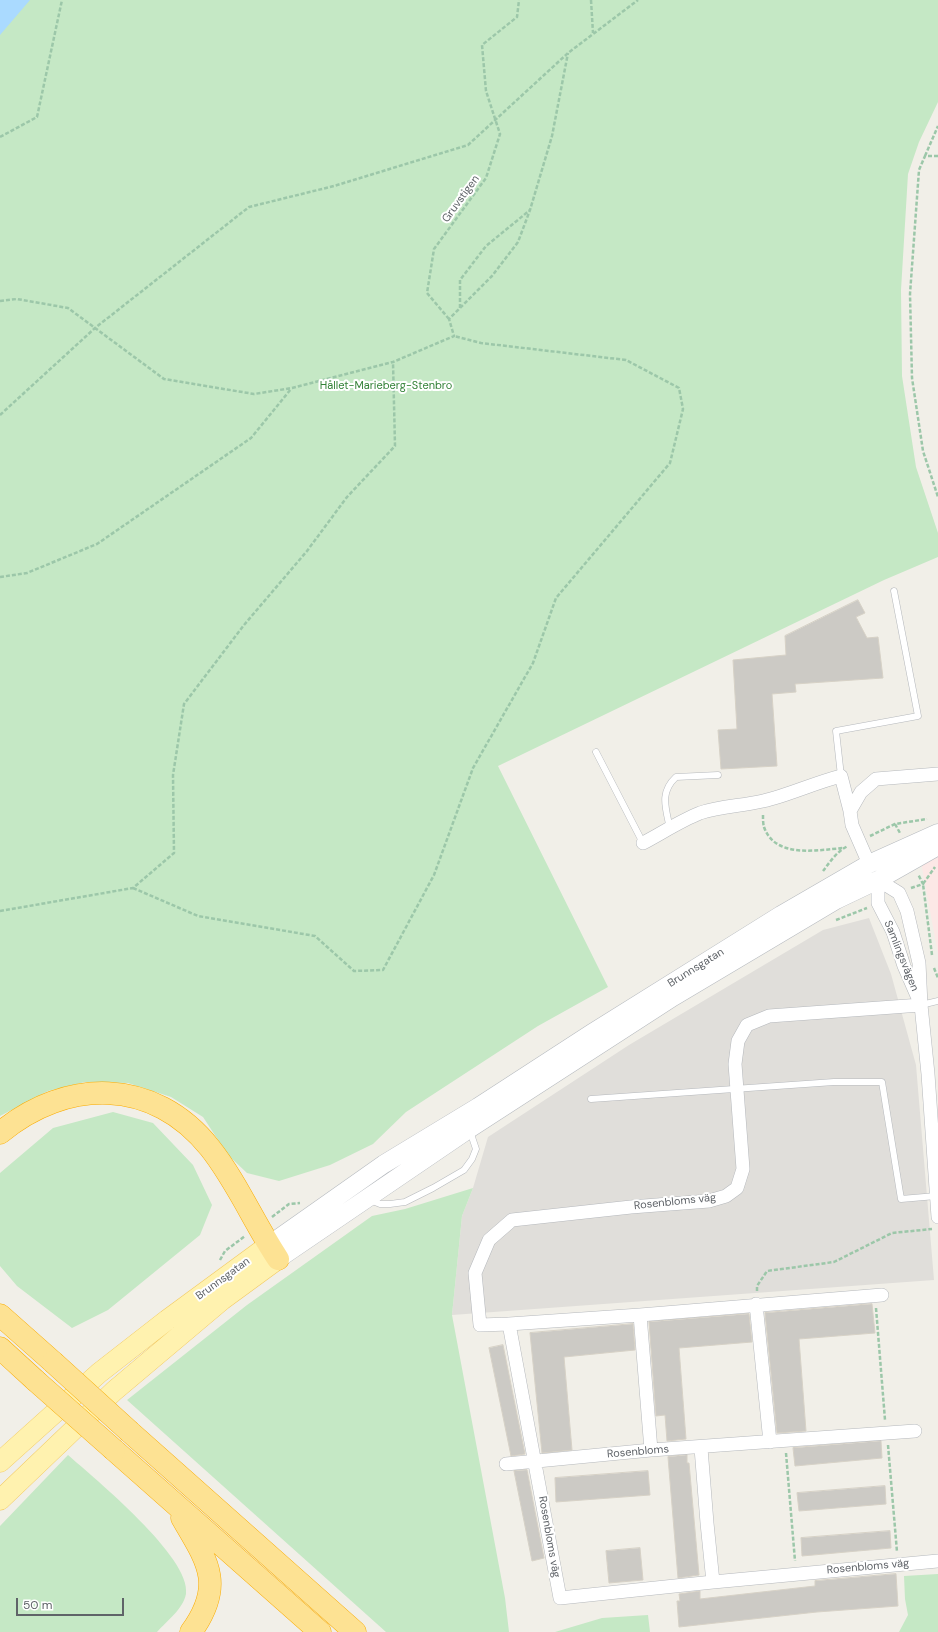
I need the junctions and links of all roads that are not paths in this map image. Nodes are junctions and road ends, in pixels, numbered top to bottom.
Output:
1 (894, 591) dead end
2 (596, 752) dead end
3 (938, 774) edge
4 (718, 775) dead end
5 (840, 776) junction
6 (850, 812) junction
7 (670, 829) junction
8 (938, 832) edge
9 (643, 843) joint
10 (938, 846) edge
11 (869, 864) junction
12 (878, 880) junction
13 (938, 1001) edge
14 (920, 1005) junction
15 (737, 1088) junction
16 (591, 1099) dead end
17 (465, 1123) junction
18 (0, 1133) edge
19 (936, 1196) junction
20 (368, 1199) junction
21 (938, 1217) edge
22 (274, 1252) junction
23 (882, 1295) dead end
24 (0, 1300) edge
25 (756, 1304) junction
26 (640, 1315) junction
27 (0, 1316) edge
28 (509, 1324) junction
29 (25, 1337) junction
30 (0, 1348) edge
31 (915, 1430) dead end
32 (770, 1442) junction
33 (701, 1448) junction
34 (651, 1450) junction
35 (0, 1462) edge
36 (535, 1462) junction
37 (506, 1464) dead end
38 (0, 1500) edge
39 (171, 1500) junction
40 (932, 1561) edge
41 (713, 1582) junction
42 (191, 1632) edge
43 (320, 1632) edge
44 (355, 1632) edge

1 - 5 lane
2 - 9 lane
3 - 6 street
4 - 7 lane
5 - 6 street
5 - 7 street
6 - 11 street
7 - 9 street
8 - 11 main road, Brunnsgatan
10 - 12 main road, Brunnsgatan
11 - 12 main road
11 - 17 main road, Brunnsgatan
12 - 14 street, Samlingsvägen
12 - 14 street, Samlingsvägen
12 - 17 main road, Brunnsgatan
13 - 14 lane
14 - 15 street, Rosenbloms väg
14 - 19 street, Samlingsvägen
15 - 16 lane
15 - 19 lane
15 - 28 street, Rosenbloms väg
17 - 20 main road, Brunnsgatan
17 - 20 lane
17 - 22 main road, Brunnsgatan
18 - 22 highway
19 - 21 street, Samlingsvägen
20 - 22 main road, Brunnsgatan
22 - 35 main road, Brunnsgatan
22 - 38 main road, Brunnsgatan
23 - 25 street, Rosenbloms väg
24 - 29 highway
25 - 26 street, Rosenbloms väg
25 - 32 street
26 - 28 street, Rosenbloms väg
26 - 34 street
27 - 29 highway
28 - 36 street, Rosenbloms väg
29 - 44 highway, bridge
30 - 39 highway, bridge
31 - 32 street, Rosenbloms
32 - 33 street, Rosenbloms
33 - 34 street, Rosenbloms
33 - 41 street
34 - 36 street, Rosenbloms
36 - 37 street, Rosenbloms
36 - 41 street, Rosenbloms väg
39 - 42 highway
39 - 43 highway
40 - 41 street, Rosenbloms väg

